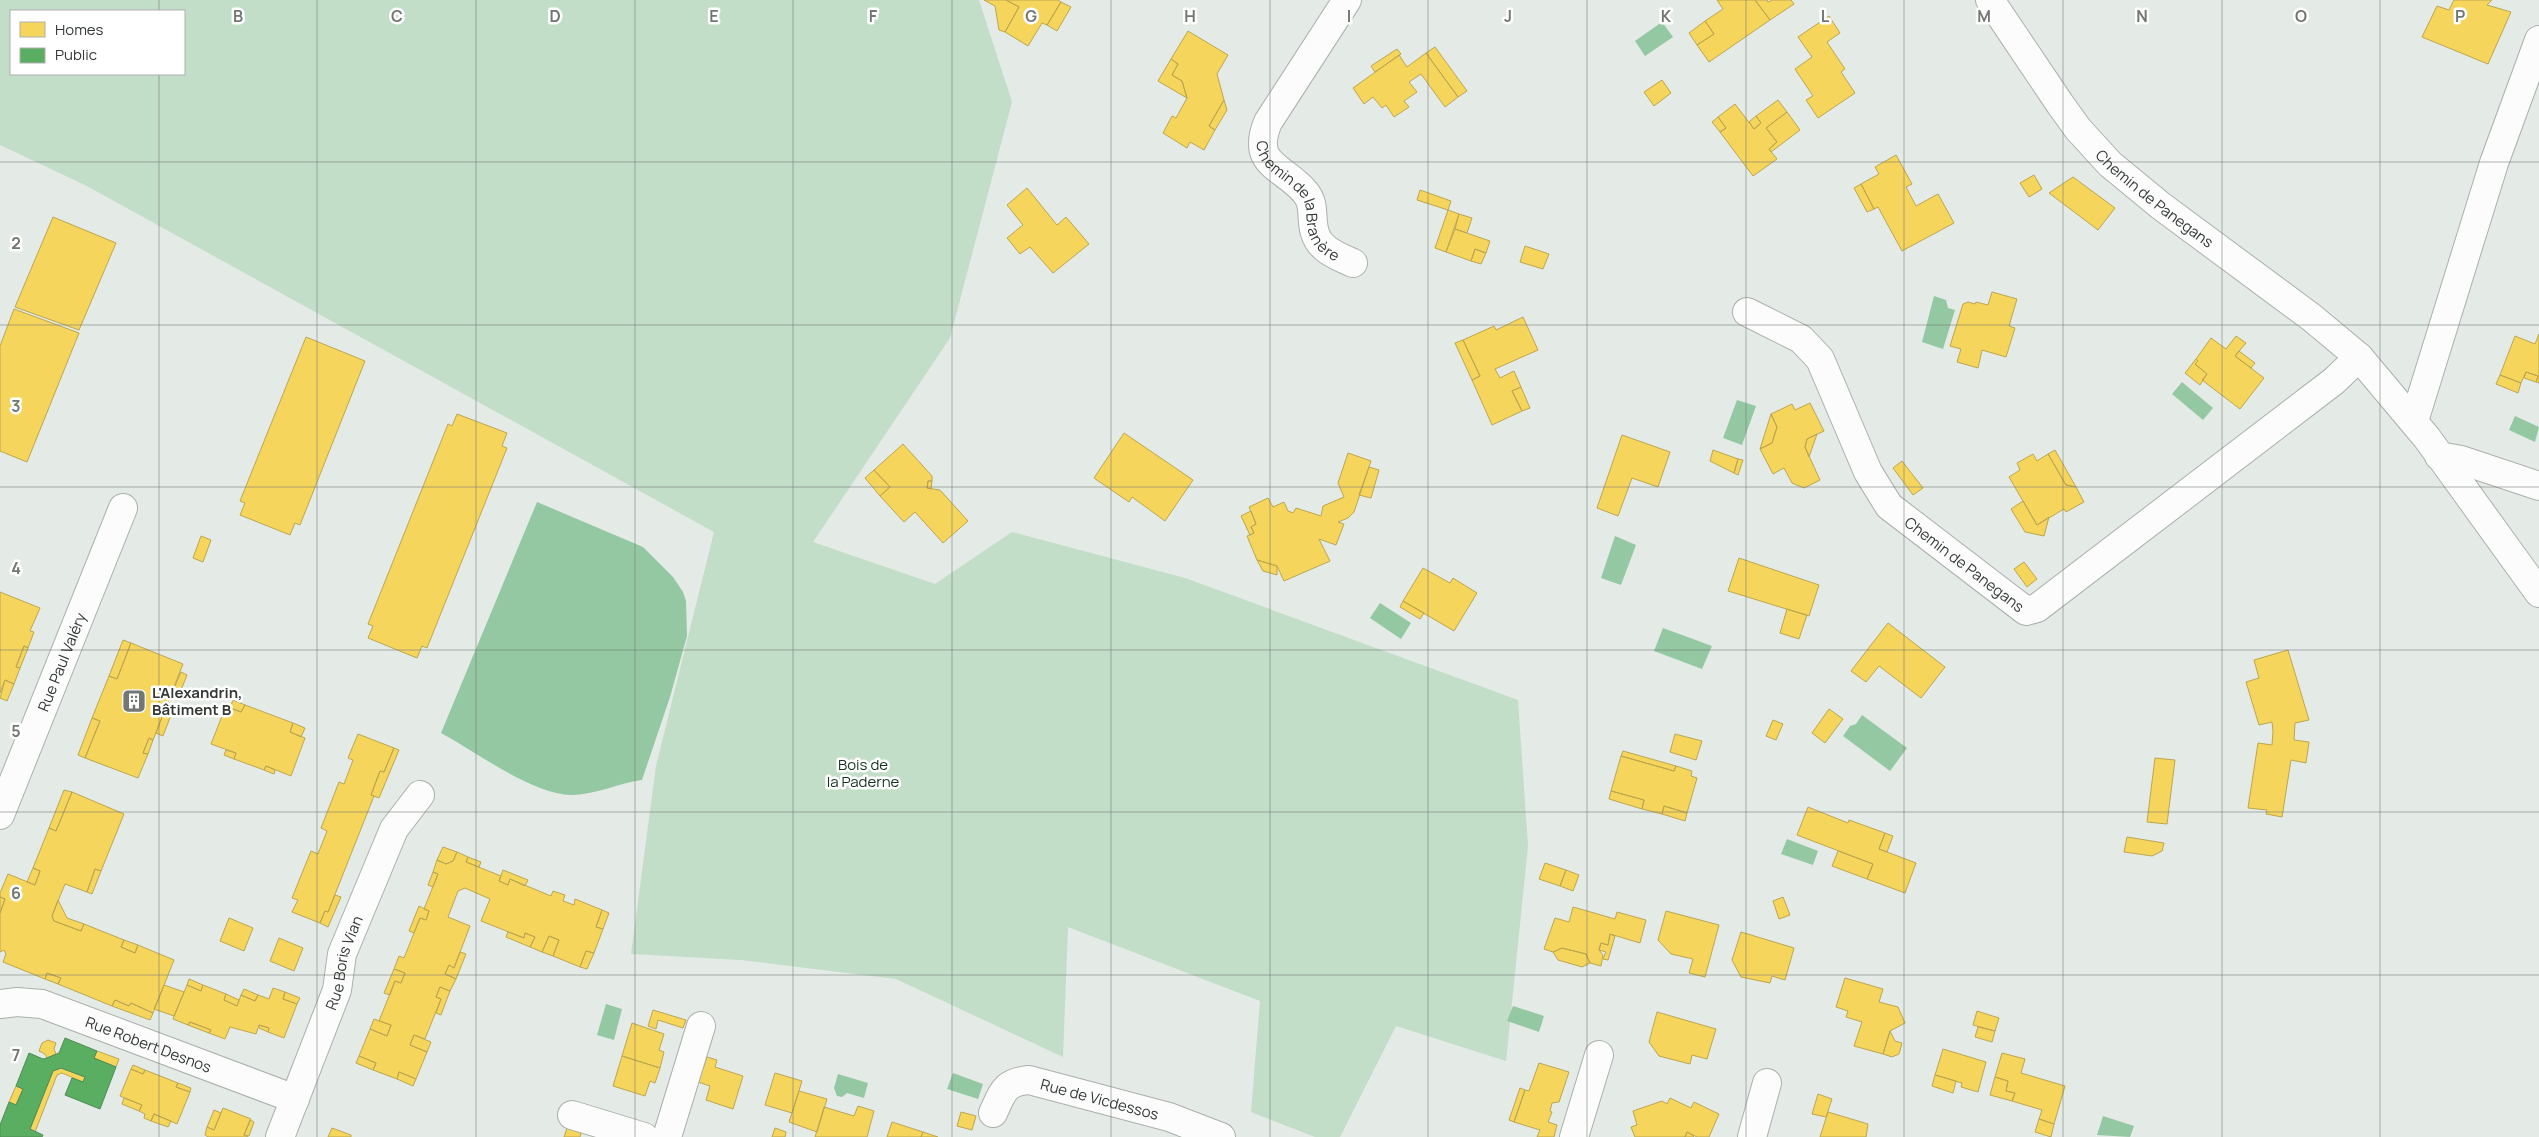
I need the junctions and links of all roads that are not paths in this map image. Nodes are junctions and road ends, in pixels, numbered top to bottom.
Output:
1 (1347, 0) edge
2 (1990, 0) edge
3 (2539, 40) edge
4 (1353, 263) dead end
5 (1747, 312) dead end
6 (2359, 358) junction
7 (2414, 421) junction
8 (2439, 456) junction
9 (2539, 486) edge
10 (123, 508) dead end
11 (2539, 593) edge
12 (420, 795) dead end
13 (0, 815) edge
14 (0, 1004) edge
15 (0, 1016) edge
16 (0, 1025) edge
17 (701, 1026) dead end
18 (1599, 1055) dead end
19 (1767, 1083) dead end
20 (295, 1099) junction
21 (994, 1113) dead end
22 (572, 1115) dead end
23 (280, 1137) edge
24 (644, 1137) edge
25 (666, 1137) edge
26 (1221, 1137) edge
27 (1574, 1137) edge
28 (1752, 1137) edge

1 - 4 street, Chemin de la Branère
2 - 6 street, Chemin de Panegans
3 - 7 street
5 - 6 street, Chemin de Panegans
6 - 7 street, Chemin de Panegans
7 - 8 street, Chemin de Panegans
8 - 9 street
8 - 11 street, Chemin de Panegans
10 - 13 street, Rue Paul Valéry
12 - 20 street, Rue Boris Vian
14 - 20 street, Rue Robert Desnos
15 - 16 street
17 - 25 street
18 - 27 street
19 - 28 street
20 - 23 street, Rue Boris Vian
21 - 26 street, Rue de Vicdessos
22 - 24 street

